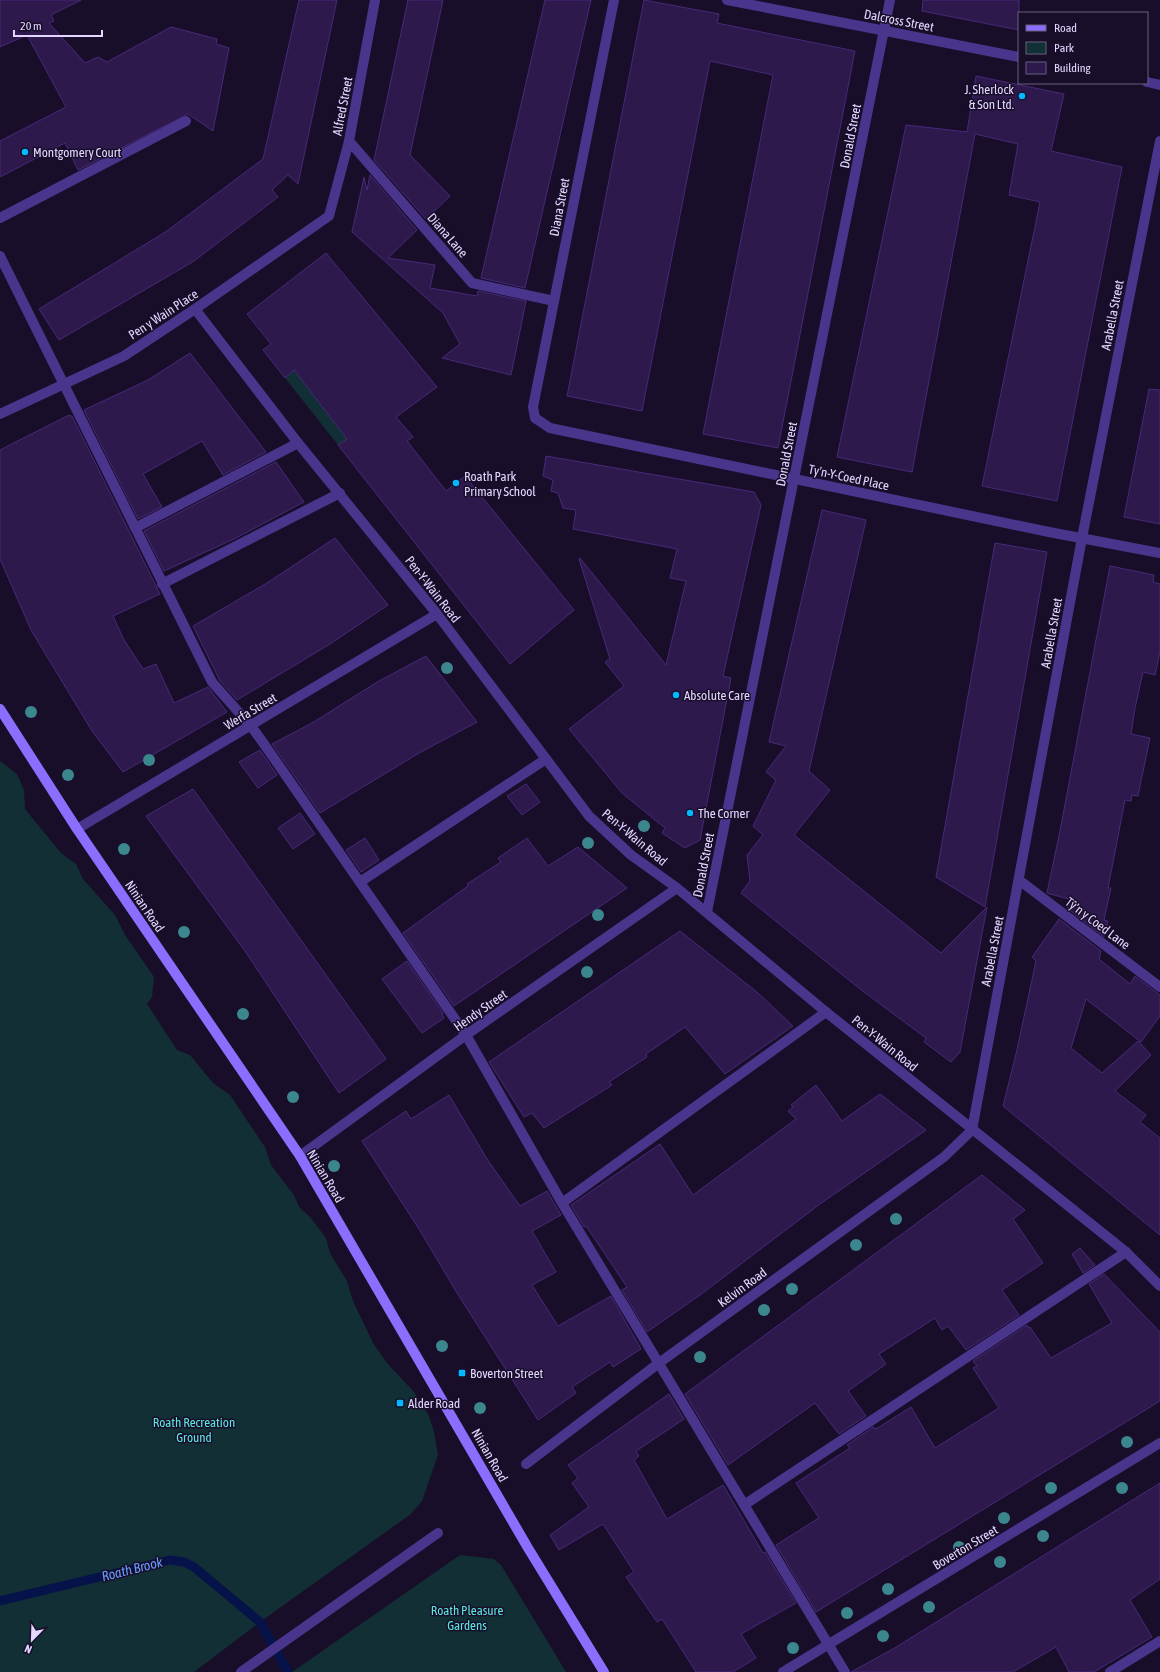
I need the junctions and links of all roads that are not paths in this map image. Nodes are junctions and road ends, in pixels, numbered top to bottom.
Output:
1 (376, 0) edge
2 (614, 0) edge
3 (727, 0) edge
4 (890, 0) edge
5 (884, 30) junction
6 (1018, 57) edge
7 (1148, 82) edge
8 (1160, 85) edge
9 (186, 121) dead end
10 (349, 141) junction
11 (1160, 141) edge
12 (329, 216) joint
13 (0, 218) edge
14 (0, 256) edge
15 (554, 301) junction
16 (195, 309) junction
17 (64, 383) junction
18 (0, 414) edge
19 (536, 418) joint
20 (298, 443) junction
21 (794, 479) junction
22 (340, 493) junction
23 (135, 528) junction
24 (1082, 538) junction
25 (1160, 553) edge
26 (162, 584) junction
27 (437, 614) junction
28 (0, 709) edge
29 (251, 726) junction
30 (546, 759) junction
31 (77, 829) junction
32 (1019, 880) junction
33 (360, 882) junction
34 (677, 888) junction
35 (707, 912) junction
36 (1160, 987) edge
37 (826, 1012) junction
38 (466, 1035) junction
39 (972, 1130) junction
40 (300, 1156) junction
41 (562, 1203) junction
42 (1126, 1252) junction
43 (1160, 1286) edge
44 (660, 1363) junction
45 (1160, 1443) edge
46 (526, 1464) dead end
47 (744, 1506) junction
48 (438, 1533) dead end
49 (1160, 1641) edge
50 (829, 1645) junction
51 (241, 1672) edge
52 (604, 1672) edge
53 (784, 1672) edge
54 (845, 1672) edge
55 (1110, 1672) edge

1 - 10 street, Alfred Street
2 - 15 street, Diana Street
3 - 5 street, Dalcross Street
4 - 5 street, Donald Street
5 - 6 street, Dalcross Street
5 - 21 street, Donald Street
7 - 8 street
9 - 13 street
10 - 12 street, Alfred Street
10 - 15 street, Diana Lane
11 - 24 street, Arabella Street
12 - 16 street, Pen y Wain Place
14 - 17 street
15 - 19 street, Diana Street
16 - 17 street, Pen y Wain Place
16 - 20 street, Pen-Y-Wain Road
17 - 18 street, Pen y Wain Place
17 - 23 street
19 - 21 street, Ty'n-Y-Coed Place
20 - 22 street, Pen-Y-Wain Road
20 - 23 street
21 - 24 street, Ty'n-Y-Coed Place
21 - 35 street, Donald Street
22 - 26 street
22 - 27 street, Pen-Y-Wain Road
23 - 26 street
24 - 25 street, Ty'n-Y-Coed Place
24 - 32 street, Arabella Street
26 - 29 street
27 - 29 street, Werfa Street
27 - 30 street, Pen-Y-Wain Road
28 - 31 street, Ninian Road
29 - 31 street, Werfa Street
29 - 33 street
30 - 33 street
30 - 34 street, Pen-Y-Wain Road
31 - 40 street, Ninian Road
32 - 36 street, Tŷ'n y Coed Lane
32 - 39 street, Arabella Street
33 - 38 street
34 - 35 street, Pen-Y-Wain Road
34 - 38 street, Hendy Street
35 - 37 street, Pen-Y-Wain Road
37 - 39 street, Pen-Y-Wain Road
37 - 41 street
38 - 40 street, Hendy Street
38 - 41 street
39 - 42 street, Pen-Y-Wain Road
39 - 44 street, Kelvin Road
40 - 52 street, Ninian Road
41 - 44 street
42 - 43 street, Pen-Y-Wain Road
42 - 47 street
44 - 46 street, Kelvin Road
44 - 47 street
45 - 50 street, Boverton Street
47 - 50 street
48 - 51 street
49 - 55 street
50 - 53 street, Boverton Street
50 - 54 street

